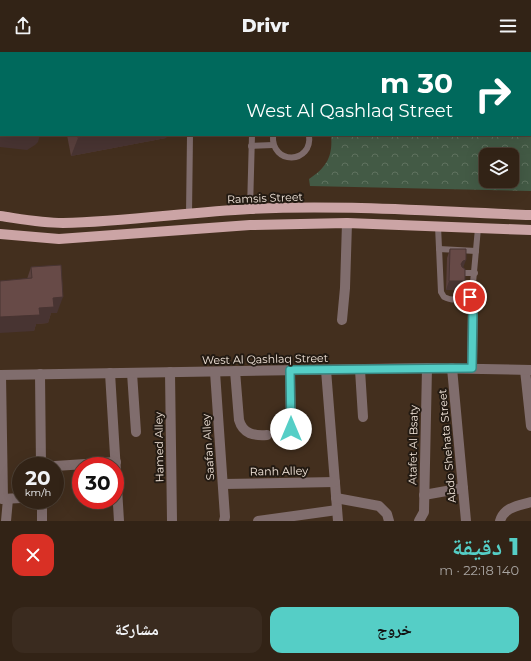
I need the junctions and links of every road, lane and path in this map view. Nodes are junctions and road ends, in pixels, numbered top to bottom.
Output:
1 (190, 136) edge
2 (252, 136) edge
3 (273, 136) edge
4 (309, 136) edge
5 (273, 145) junction
6 (252, 146) junction
7 (250, 209) junction
8 (189, 214) junction
9 (531, 215) edge
10 (0, 216) edge
11 (347, 223) junction
12 (438, 226) junction
13 (478, 228) junction
14 (531, 230) edge
15 (0, 234) edge
16 (439, 249) junction
17 (476, 251) junction
18 (462, 273) edge
19 (475, 273) junction
20 (470, 297) junction
21 (342, 320) dead end
22 (427, 368) junction
23 (452, 368) junction
24 (472, 368) junction
25 (290, 370) junction
26 (326, 370) junction
27 (360, 370) junction
28 (528, 370) edge
29 (235, 371) junction
30 (170, 372) junction
31 (215, 372) junction
32 (110, 373) junction
33 (132, 373) junction
34 (40, 374) junction
35 (1, 375) edge
36 (362, 417) dead end
37 (531, 426) edge
38 (291, 429) dead end
39 (136, 432) dead end
40 (267, 435) dead end
41 (42, 457) edge
42 (116, 457) edge
43 (335, 482) junction
44 (223, 484) junction
45 (463, 488) junction
46 (424, 495) junction
47 (336, 498) junction
48 (4, 499) edge
49 (531, 502) edge
50 (42, 509) edge
51 (118, 509) edge
52 (337, 510) junction
53 (6, 521) edge
54 (42, 521) edge
55 (119, 521) edge
56 (172, 521) edge
57 (224, 521) edge
58 (258, 521) edge
59 (338, 521) edge
60 (389, 521) edge
61 (419, 521) edge
62 (466, 521) edge
63 (500, 521) edge

1 - 8 lane
2 - 6 lane
3 - 5 lane
4 - 5 lane
5 - 6 lane
6 - 7 lane
7 - 8 main road, Ramsis Street
7 - 9 main road, Ramsis Street
8 - 10 main road, Ramsis Street
11 - 12 main road
11 - 15 main road
11 - 21 street
12 - 13 main road
12 - 16 lane
13 - 14 main road
13 - 17 lane
16 - 17 lane
16 - 20 lane
17 - 19 lane
18 - 19 lane
19 - 20 lane
20 - 24 street
22 - 23 street, West Al Qashlaq Street
22 - 27 street, West Al Qashlaq Street
22 - 46 street, Atafet Al Bsaty
23 - 24 street, West Al Qashlaq Street
23 - 45 street, Abdo Shehata Street
24 - 28 street, West Al Qashlaq Street
25 - 26 street, West Al Qashlaq Street
25 - 29 street, West Al Qashlaq Street
25 - 38 street
26 - 27 street, West Al Qashlaq Street
26 - 43 street
27 - 36 street
28 - 37 street
29 - 31 street, West Al Qashlaq Street
29 - 40 street
30 - 31 street, West Al Qashlaq Street
30 - 33 street, West Al Qashlaq Street
30 - 56 street, Hamed Alley
31 - 44 street, Saafan Alley
32 - 33 street, West Al Qashlaq Street
32 - 34 street, West Al Qashlaq Street
32 - 42 street
33 - 39 street
34 - 35 street, West Al Qashlaq Street
34 - 41 street
35 - 48 street
43 - 44 street, Ranh Alley
43 - 47 street
44 - 57 street, Saafan Alley
45 - 46 street
45 - 62 street, Abdo Shehata Street
46 - 61 street, Atafet Al Bsaty
47 - 52 street
47 - 60 street
48 - 53 street
49 - 63 street
50 - 54 street
51 - 55 street
52 - 58 street
52 - 59 street

